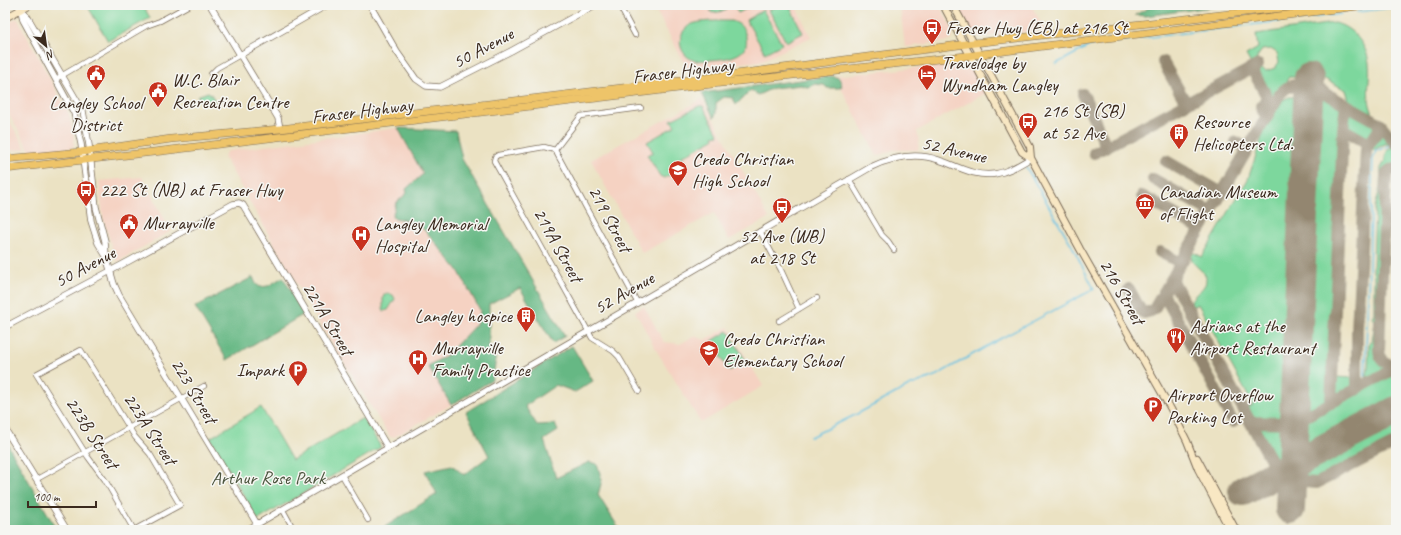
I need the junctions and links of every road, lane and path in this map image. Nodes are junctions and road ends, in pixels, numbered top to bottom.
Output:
1 (29, 5) edge
2 (189, 5) edge
3 (210, 5) edge
4 (327, 5) edge
5 (370, 5) edge
6 (595, 5) edge
7 (619, 5) edge
8 (943, 5) edge
9 (953, 5) edge
10 (1308, 5) edge
11 (1366, 5) edge
12 (20, 7) edge
13 (5, 18) edge
14 (635, 36) dead end
15 (974, 43) junction
16 (964, 44) junction
17 (980, 54) junction
18 (240, 55) junction
19 (971, 56) junction
20 (211, 74) dead end
21 (63, 75) junction
22 (56, 79) junction
23 (640, 108) dead end
24 (280, 129) junction
25 (555, 150) junction
26 (89, 151) junction
27 (81, 152) junction
28 (1031, 158) junction
29 (5, 159) edge
30 (90, 159) junction
31 (82, 160) junction
32 (5, 169) edge
33 (849, 179) junction
34 (243, 205) joint
35 (760, 231) junction
36 (894, 250) dead end
37 (106, 256) junction
38 (110, 270) junction
39 (817, 298) dead end
40 (637, 302) junction
41 (799, 309) junction
42 (779, 321) dead end
43 (5, 327) edge
44 (589, 331) junction
45 (82, 350) joint
46 (204, 386) dead end
47 (640, 391) dead end
48 (182, 400) junction
49 (129, 427) junction
50 (5, 429) edge
51 (1187, 441) junction
52 (388, 448) junction
53 (85, 452) junction
54 (342, 475) junction
55 (37, 479) junction
56 (283, 510) junction
57 (159, 516) joint
58 (368, 520) dead end
59 (257, 524) junction
60 (68, 530) edge
61 (247, 530) edge
62 (294, 530) edge
63 (1230, 530) edge
64 (1236, 530) edge

1 - 12 main road
2 - 21 street
3 - 18 street
4 - 18 street
5 - 6 street, 50 Avenue
7 - 14 street
8 - 16 main road, 216 Street
9 - 15 main road, 216 Street
10 - 15 main road, Fraser Highway
11 - 17 main road, Fraser Highway
12 - 13 main road
12 - 21 street
12 - 22 street
15 - 16 main road, Fraser Highway
15 - 17 main road, 216 Street
16 - 19 main road, 216 Street
16 - 24 main road, Fraser Highway
17 - 19 main road, Fraser Highway
17 - 28 main road, 216 Street
18 - 20 street
18 - 24 street
19 - 28 main road, 216 Street
19 - 30 main road, Fraser Highway
21 - 22 street
21 - 26 street
22 - 27 street
23 - 25 street
24 - 26 main road, Fraser Highway
25 - 40 street, 219 Street
25 - 44 street, 219A Street
26 - 27 main road, Fraser Highway
26 - 30 street
27 - 29 main road, Fraser Highway
27 - 31 street
28 - 33 street, 52 Avenue
28 - 51 main road, 216 Street
30 - 31 main road, Fraser Highway
30 - 37 street
31 - 32 main road, Fraser Highway
31 - 37 street
33 - 35 street, 52 Avenue
33 - 36 street
34 - 38 street, 50 Avenue
34 - 52 street, 221A Street
35 - 40 street, 52 Avenue
35 - 41 street
37 - 38 street, 223 Street
38 - 43 street, 50 Avenue
38 - 48 street, 223 Street
39 - 41 street
40 - 44 street, 52 Avenue
41 - 42 street
44 - 47 street, 219A Street
44 - 52 street, 52 Avenue
45 - 49 street, 223A Street
45 - 53 street, 223B Street
46 - 48 street
48 - 49 street
48 - 59 street, 223 Street
49 - 53 street
49 - 57 street, 223A Street
50 - 55 street
51 - 63 main road, 216 Street
51 - 64 main road, 216 Street
52 - 54 street, 52 Avenue
53 - 55 street
53 - 57 street, 223B Street
54 - 56 street, 52 Avenue
54 - 58 street
55 - 60 street
56 - 59 street, 52 Avenue
56 - 62 street
59 - 61 street, 52 Avenue

